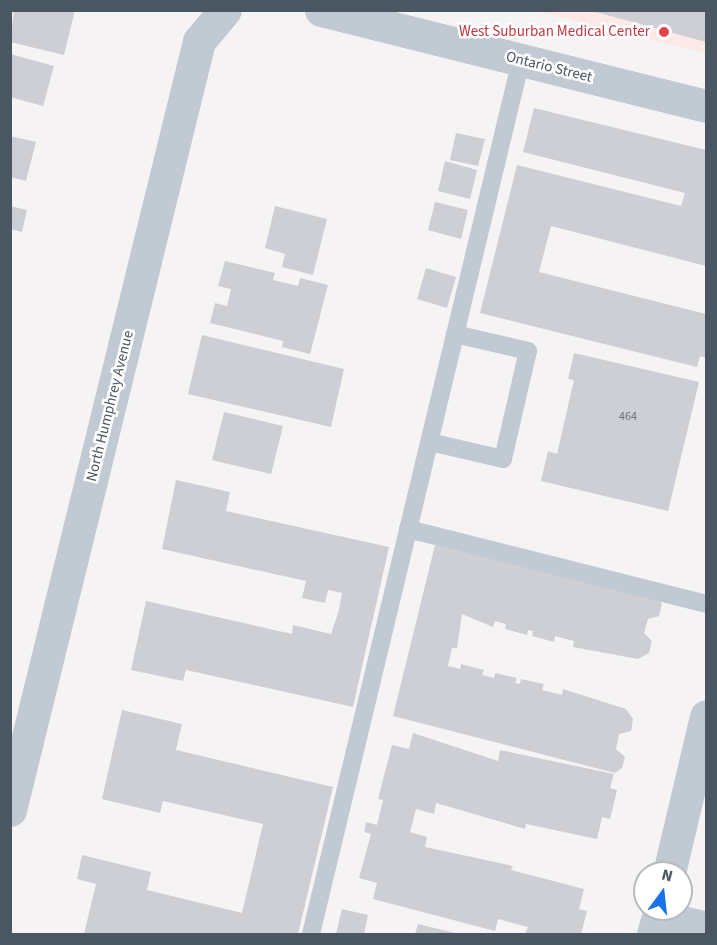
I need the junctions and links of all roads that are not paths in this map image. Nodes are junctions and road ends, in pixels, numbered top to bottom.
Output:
1 (225, 10) edge
2 (321, 10) edge
3 (521, 60) junction
4 (706, 106) edge
5 (455, 334) junction
6 (430, 442) junction
7 (408, 529) junction
8 (706, 604) edge
9 (706, 716) edge
10 (10, 810) edge
11 (672, 861) edge
12 (663, 921) edge
13 (706, 928) edge
14 (312, 934) edge

1 - 10 street, North Humphrey Avenue
2 - 3 street, Ontario Street
3 - 4 street, Ontario Street
3 - 5 lane
5 - 6 lane
5 - 6 lane
6 - 7 lane
7 - 8 lane
7 - 14 lane
9 - 11 street
12 - 13 street

